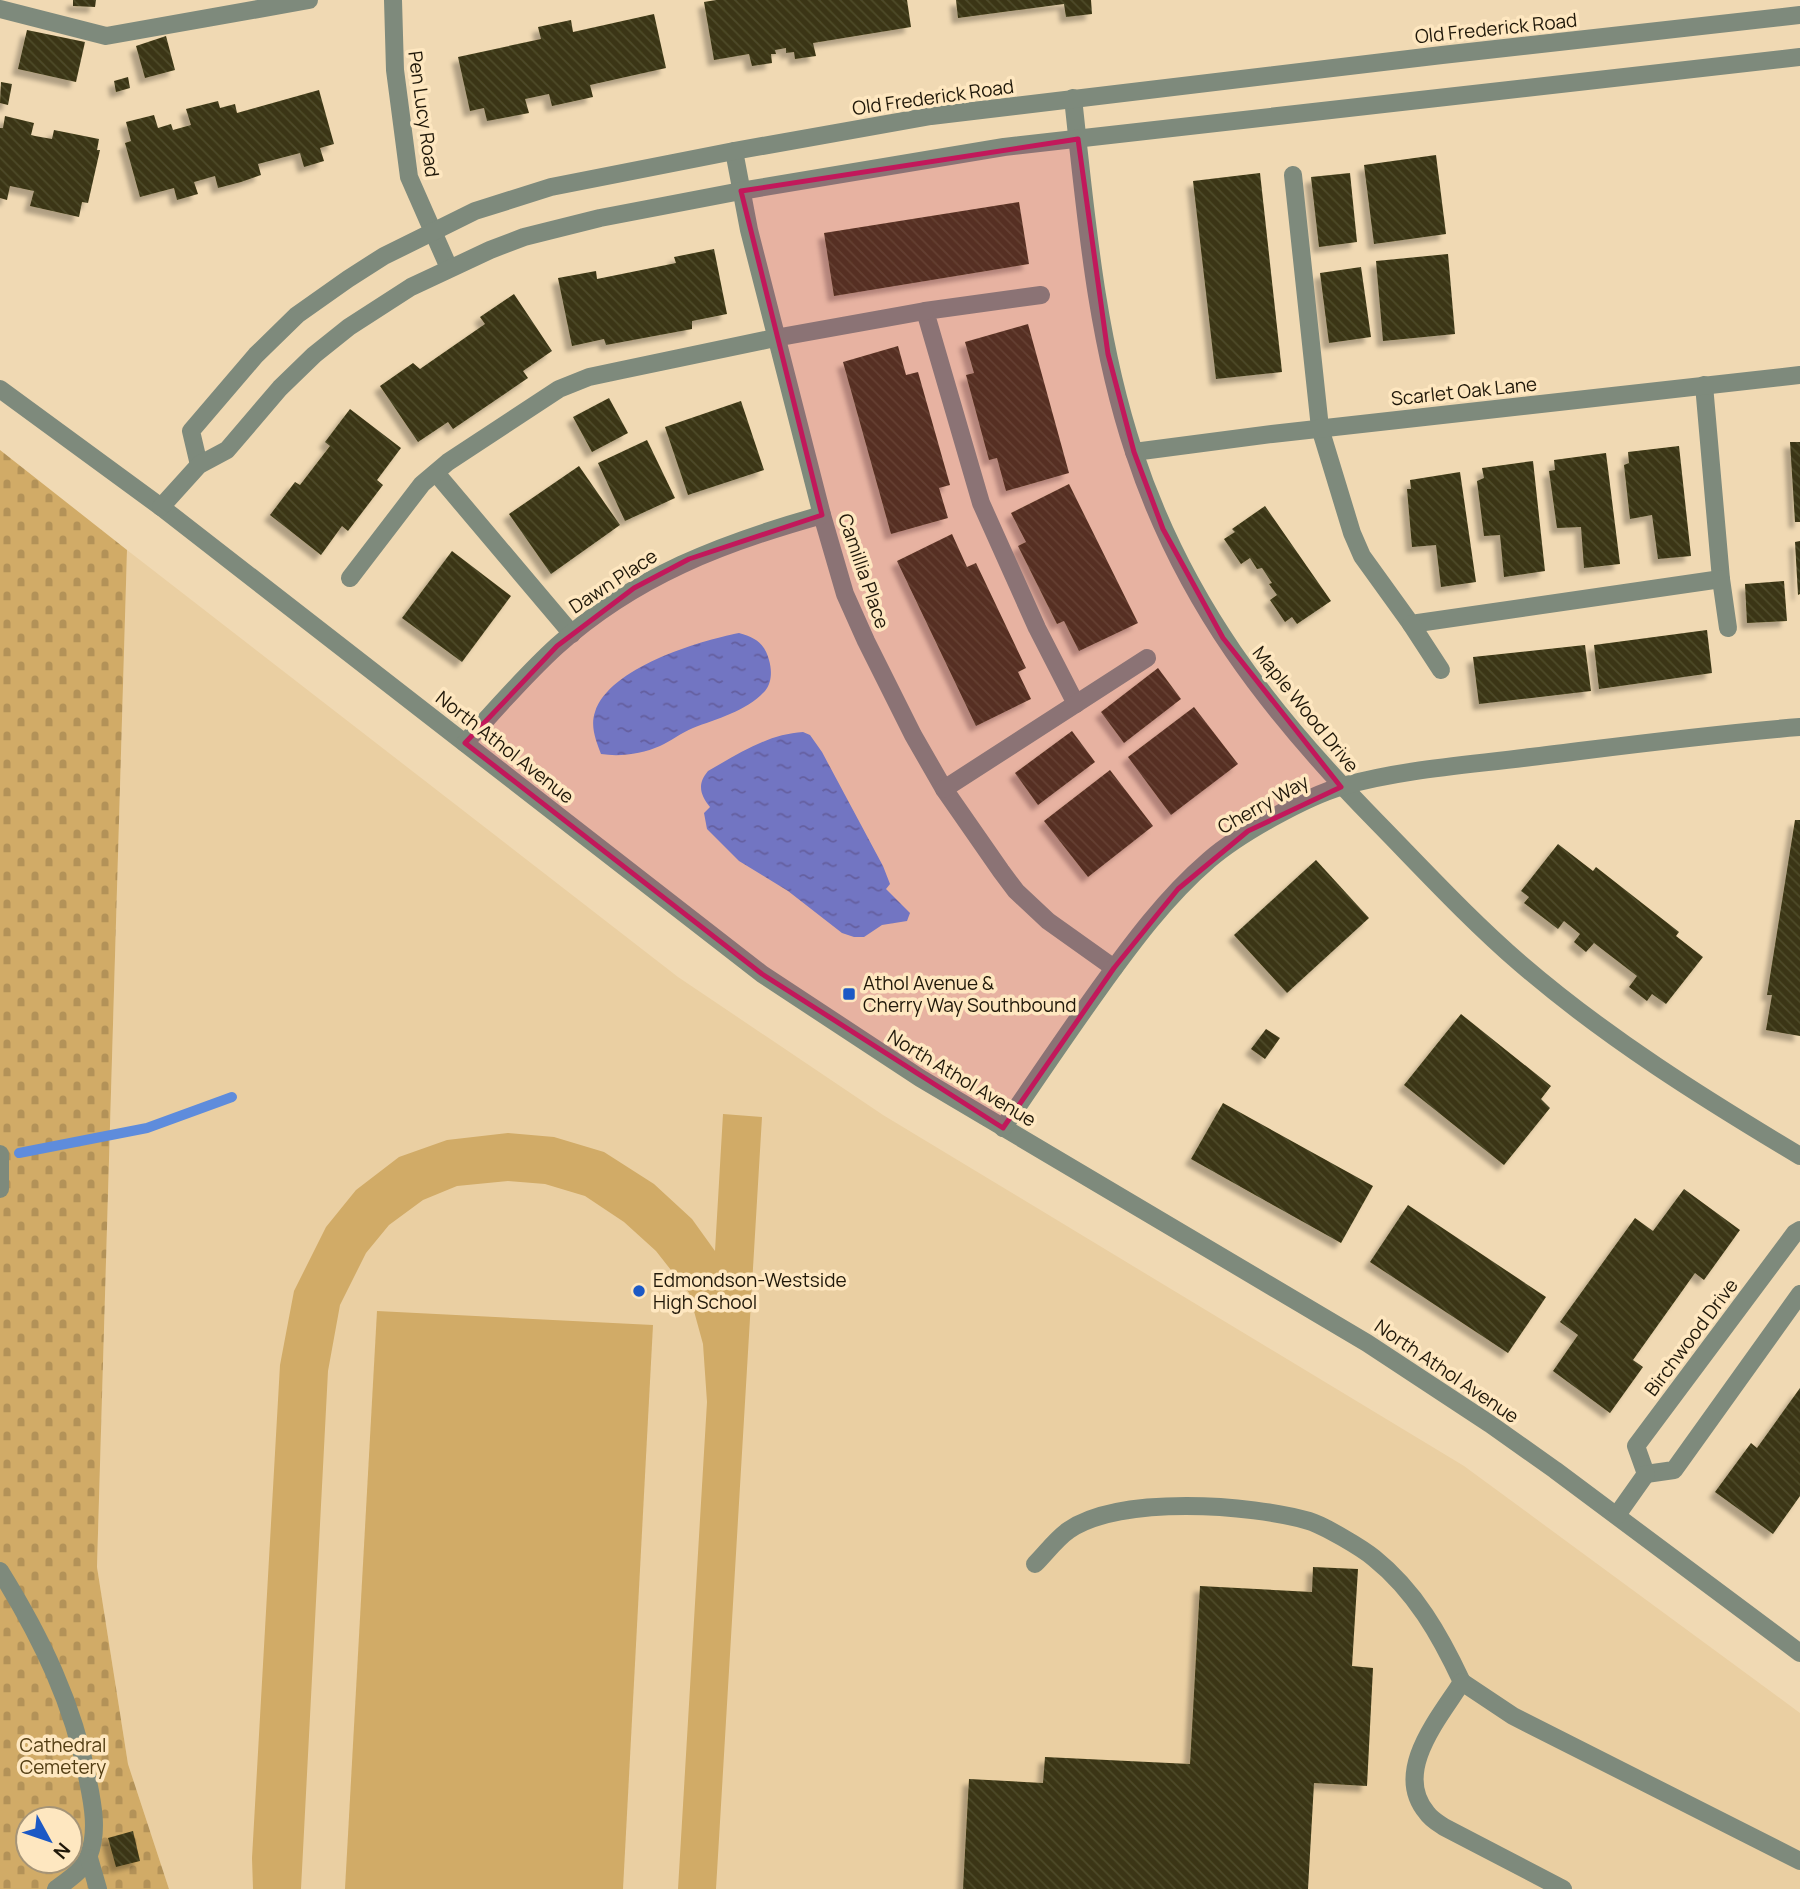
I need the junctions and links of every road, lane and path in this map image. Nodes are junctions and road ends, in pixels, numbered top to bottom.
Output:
1 (309, 0) edge
2 (393, 0) edge
3 (0, 9) edge
4 (1800, 15) edge
5 (1800, 57) edge
6 (1073, 98) junction
7 (1078, 139) junction
8 (734, 150) junction
9 (1293, 175) dead end
10 (741, 191) junction
11 (431, 231) junction
12 (449, 268) junction
13 (1041, 295) dead end
14 (925, 311) junction
15 (775, 338) junction
16 (1800, 374) edge
17 (1704, 385) junction
18 (0, 389) edge
19 (1320, 428) junction
20 (1134, 452) junction
21 (199, 465) junction
22 (436, 473) junction
23 (161, 507) junction
24 (822, 515) junction
25 (350, 578) dead end
26 (1721, 579) junction
27 (1411, 624) junction
28 (1728, 628) dead end
29 (572, 634) junction
30 (1147, 658) dead end
31 (1441, 670) dead end
32 (1076, 704) junction
33 (1800, 727) edge
34 (465, 743) junction
35 (1341, 787) junction
36 (944, 789) junction
37 (1114, 968) junction
38 (1003, 1128) junction
39 (0, 1154) edge
40 (1800, 1156) edge
41 (0, 1189) edge
42 (1800, 1230) edge
43 (1800, 1294) edge
44 (1646, 1474) junction
45 (1617, 1515) junction
46 (1035, 1564) dead end
47 (0, 1571) edge
48 (1800, 1653) edge
49 (1462, 1682) junction
50 (89, 1858) junction
51 (1800, 1861) edge
52 (57, 1889) edge
53 (98, 1889) edge
54 (1563, 1889) edge

1 - 3 street
2 - 11 street, Pen Lucy Road
4 - 6 street, Old Frederick Road
5 - 7 street
6 - 7 street, Maple Wood Drive
6 - 8 street, Old Frederick Road
7 - 10 street
7 - 20 street, Maple Wood Drive
8 - 10 street, Camillia Place
8 - 11 street, Old Frederick Road
9 - 19 street
10 - 12 street
10 - 15 street, Camillia Place
11 - 12 street, Pen Lucy Road
11 - 21 street, Old Frederick Road
12 - 21 street
13 - 14 street
14 - 15 street
14 - 32 street
15 - 22 street
15 - 24 street, Camillia Place
16 - 17 street, Scarlet Oak Lane
17 - 19 street, Scarlet Oak Lane
17 - 26 street
18 - 23 street, North Athol Avenue
19 - 20 street, Scarlet Oak Lane
19 - 27 street
20 - 35 street, Maple Wood Drive
21 - 23 street
22 - 25 street
22 - 29 street
23 - 34 street, North Athol Avenue
24 - 29 street, Dawn Place
24 - 36 street, Camillia Place
26 - 27 street
26 - 28 street
27 - 31 street
29 - 34 street, Dawn Place
30 - 32 street
32 - 36 street
33 - 35 street, Cherry Way
34 - 38 street, North Athol Avenue
35 - 37 street, Cherry Way
35 - 40 street, Maple Wood Drive
36 - 37 street, Camillia Place
37 - 38 street, Cherry Way
38 - 45 street, North Athol Avenue
39 - 41 street
42 - 44 street, Birchwood Drive
43 - 44 street
44 - 45 street
45 - 48 street, North Athol Avenue
46 - 49 street
47 - 50 street
49 - 51 street
49 - 54 street
50 - 52 street
50 - 53 street

